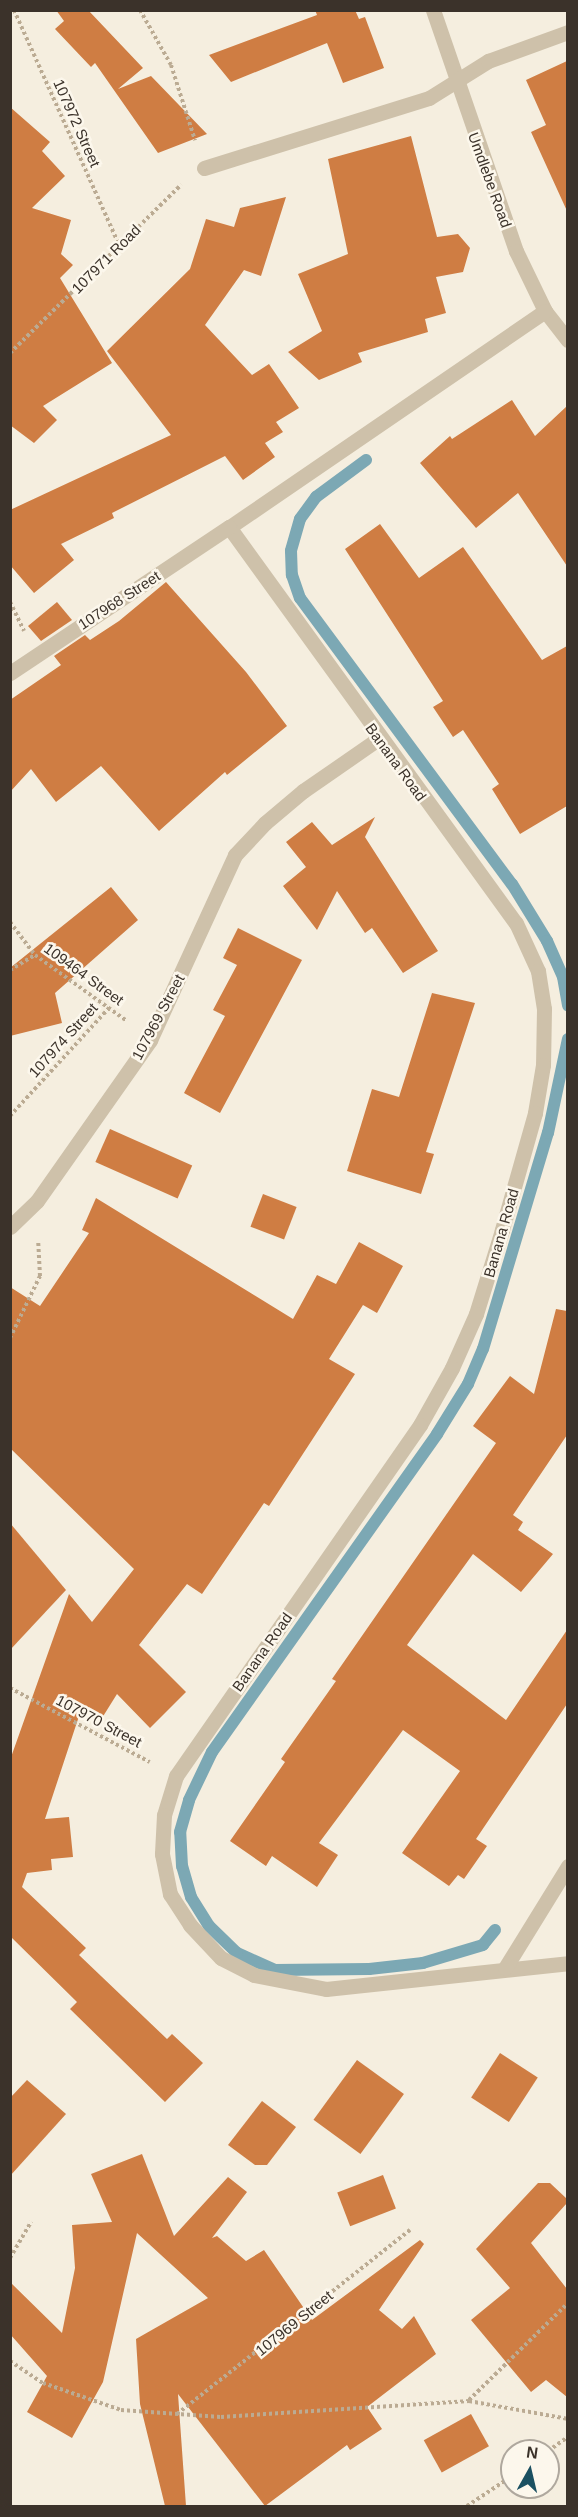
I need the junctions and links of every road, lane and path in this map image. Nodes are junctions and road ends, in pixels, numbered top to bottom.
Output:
1 (14, 10) edge
2 (140, 10) edge
3 (433, 10) edge
4 (567, 32) edge
5 (455, 80) junction
6 (204, 168) junction
7 (119, 245) junction
8 (544, 311) junction
9 (567, 340) edge
10 (10, 353) edge
11 (229, 527) junction
12 (10, 674) edge
13 (378, 739) junction
14 (10, 922) edge
15 (35, 955) junction
16 (10, 970) edge
17 (110, 1007) junction
18 (150, 1040) junction
19 (10, 1116) edge
20 (37, 1201) junction
21 (10, 1227) edge
22 (10, 1338) edge
23 (10, 1688) edge
24 (176, 1776) junction
25 (567, 1866) edge
26 (567, 1963) edge
27 (505, 1968) junction
28 (30, 2222) dead end
29 (410, 2230) dead end
30 (10, 2258) edge
31 (567, 2303) edge
32 (10, 2361) edge
33 (468, 2401) junction
34 (177, 2415) junction
35 (567, 2419) edge
36 (500, 2484) edge
37 (467, 2506) edge

1 - 7 path, 107972 Street
2 - 6 path
3 - 5 street, Umdlebe Road
4 - 5 street
5 - 6 street
5 - 8 street, Umdlebe Road
6 - 7 path, 107971 Road
7 - 10 path, 107971 Road
8 - 9 street, Umdlebe Road
8 - 11 street
11 - 12 street, 107968 Street
11 - 13 street, Banana Road
13 - 18 street, 107969 Street
13 - 24 street, Banana Road
14 - 15 path, 109464 Street
15 - 16 path
15 - 17 path, 109464 Street
17 - 18 path, 109464 Street
17 - 19 path, 107974 Street
18 - 20 street, 107969 Street
20 - 21 street, 107969 Street
20 - 22 path
23 - 24 path, 107970 Street
24 - 27 street, Banana Road
25 - 27 street
26 - 27 street, Banana Road
28 - 30 path
29 - 34 path, 107969 Street
31 - 33 path
32 - 34 path
33 - 34 path
33 - 35 path
36 - 37 path

